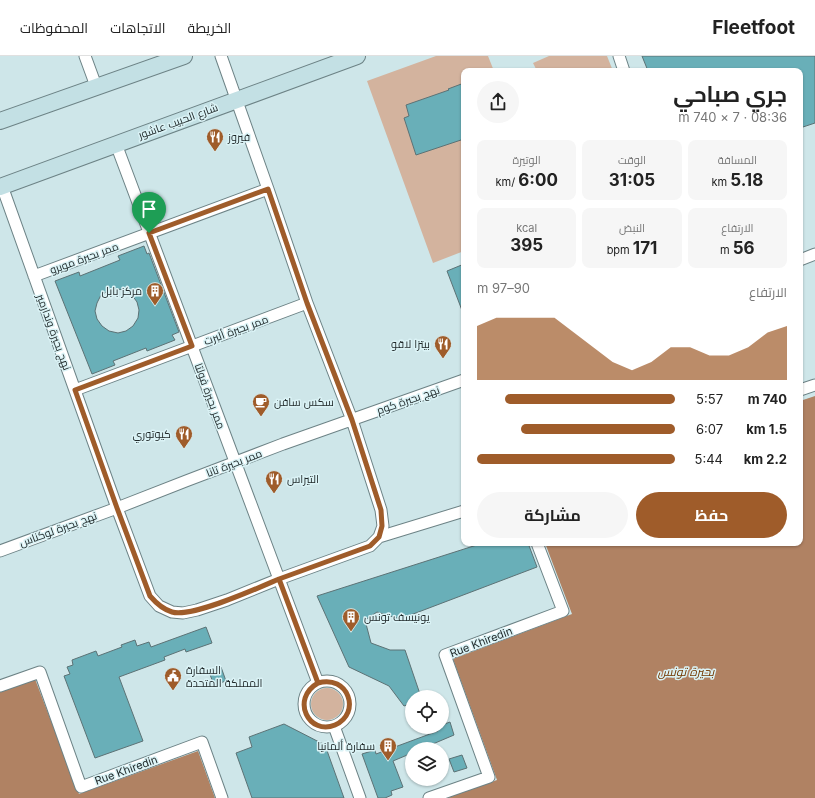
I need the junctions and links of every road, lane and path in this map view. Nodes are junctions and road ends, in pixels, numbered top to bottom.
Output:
1 (85, 56) edge
2 (184, 56) edge
3 (221, 56) edge
4 (357, 56) edge
5 (619, 56) edge
6 (623, 68) edge
7 (96, 86) junction
8 (237, 100) junction
9 (0, 121) edge
10 (116, 144) junction
11 (1, 187) edge
12 (268, 189) junction
13 (149, 233) junction
14 (815, 254) edge
15 (803, 259) edge
16 (34, 276) junction
17 (307, 303) junction
18 (192, 346) junction
19 (461, 381) edge
20 (815, 385) edge
21 (803, 389) edge
22 (75, 390) junction
23 (352, 420) junction
24 (235, 462) junction
25 (117, 508) junction
26 (461, 512) edge
27 (379, 537) junction
28 (539, 546) edge
29 (0, 550) edge
30 (279, 579) junction
31 (318, 683) junction
32 (0, 686) edge
33 (334, 726) junction
34 (222, 798) edge
35 (360, 798) edge
36 (429, 798) edge

1 - 7 street
2 - 7 main road
3 - 8 street
4 - 8 main road, شارع الحبيب عاشور
5 - 6 street
7 - 9 main road
8 - 10 main road, شارع الحبيب عاشور
8 - 12 street
10 - 11 main road, شارع الحبيب عاشور
10 - 13 street, ممر بحيرة فولتا
11 - 16 street, نهج بحيرة وندارمير
12 - 13 street, ممر بحيرة مويرو
12 - 17 street
13 - 16 street, ممر بحيرة مويرو
13 - 18 street, ممر بحيرة فولتا
14 - 15 street
16 - 22 street, نهج بحيرة وندارمير
17 - 18 street, ممر بحيرة ألبرت
17 - 23 street
18 - 22 street, ممر بحيرة ألبرت
18 - 24 street, ممر بحيرة فولتا
19 - 23 street, نهج بحيرة كوم
20 - 21 street
22 - 25 street, نهج بحيرة وندارمير
23 - 24 street, ممر بحيرة تانا
23 - 27 street
24 - 25 street, ممر بحيرة تانا
24 - 30 street, ممر بحيرة فولتا
25 - 29 street, نهج بحيرة لوكناس
25 - 30 street, نهج بحيرة وندارمير
26 - 27 street, نهج بحيرة وندارمير
27 - 30 street, نهج بحيرة وندارمير
28 - 36 street, Rue Khiredin
30 - 31 street, ممر بحيرة فولتا
31 - 33 street
31 - 33 street
32 - 34 street, Rue Khiredin
33 - 35 street

